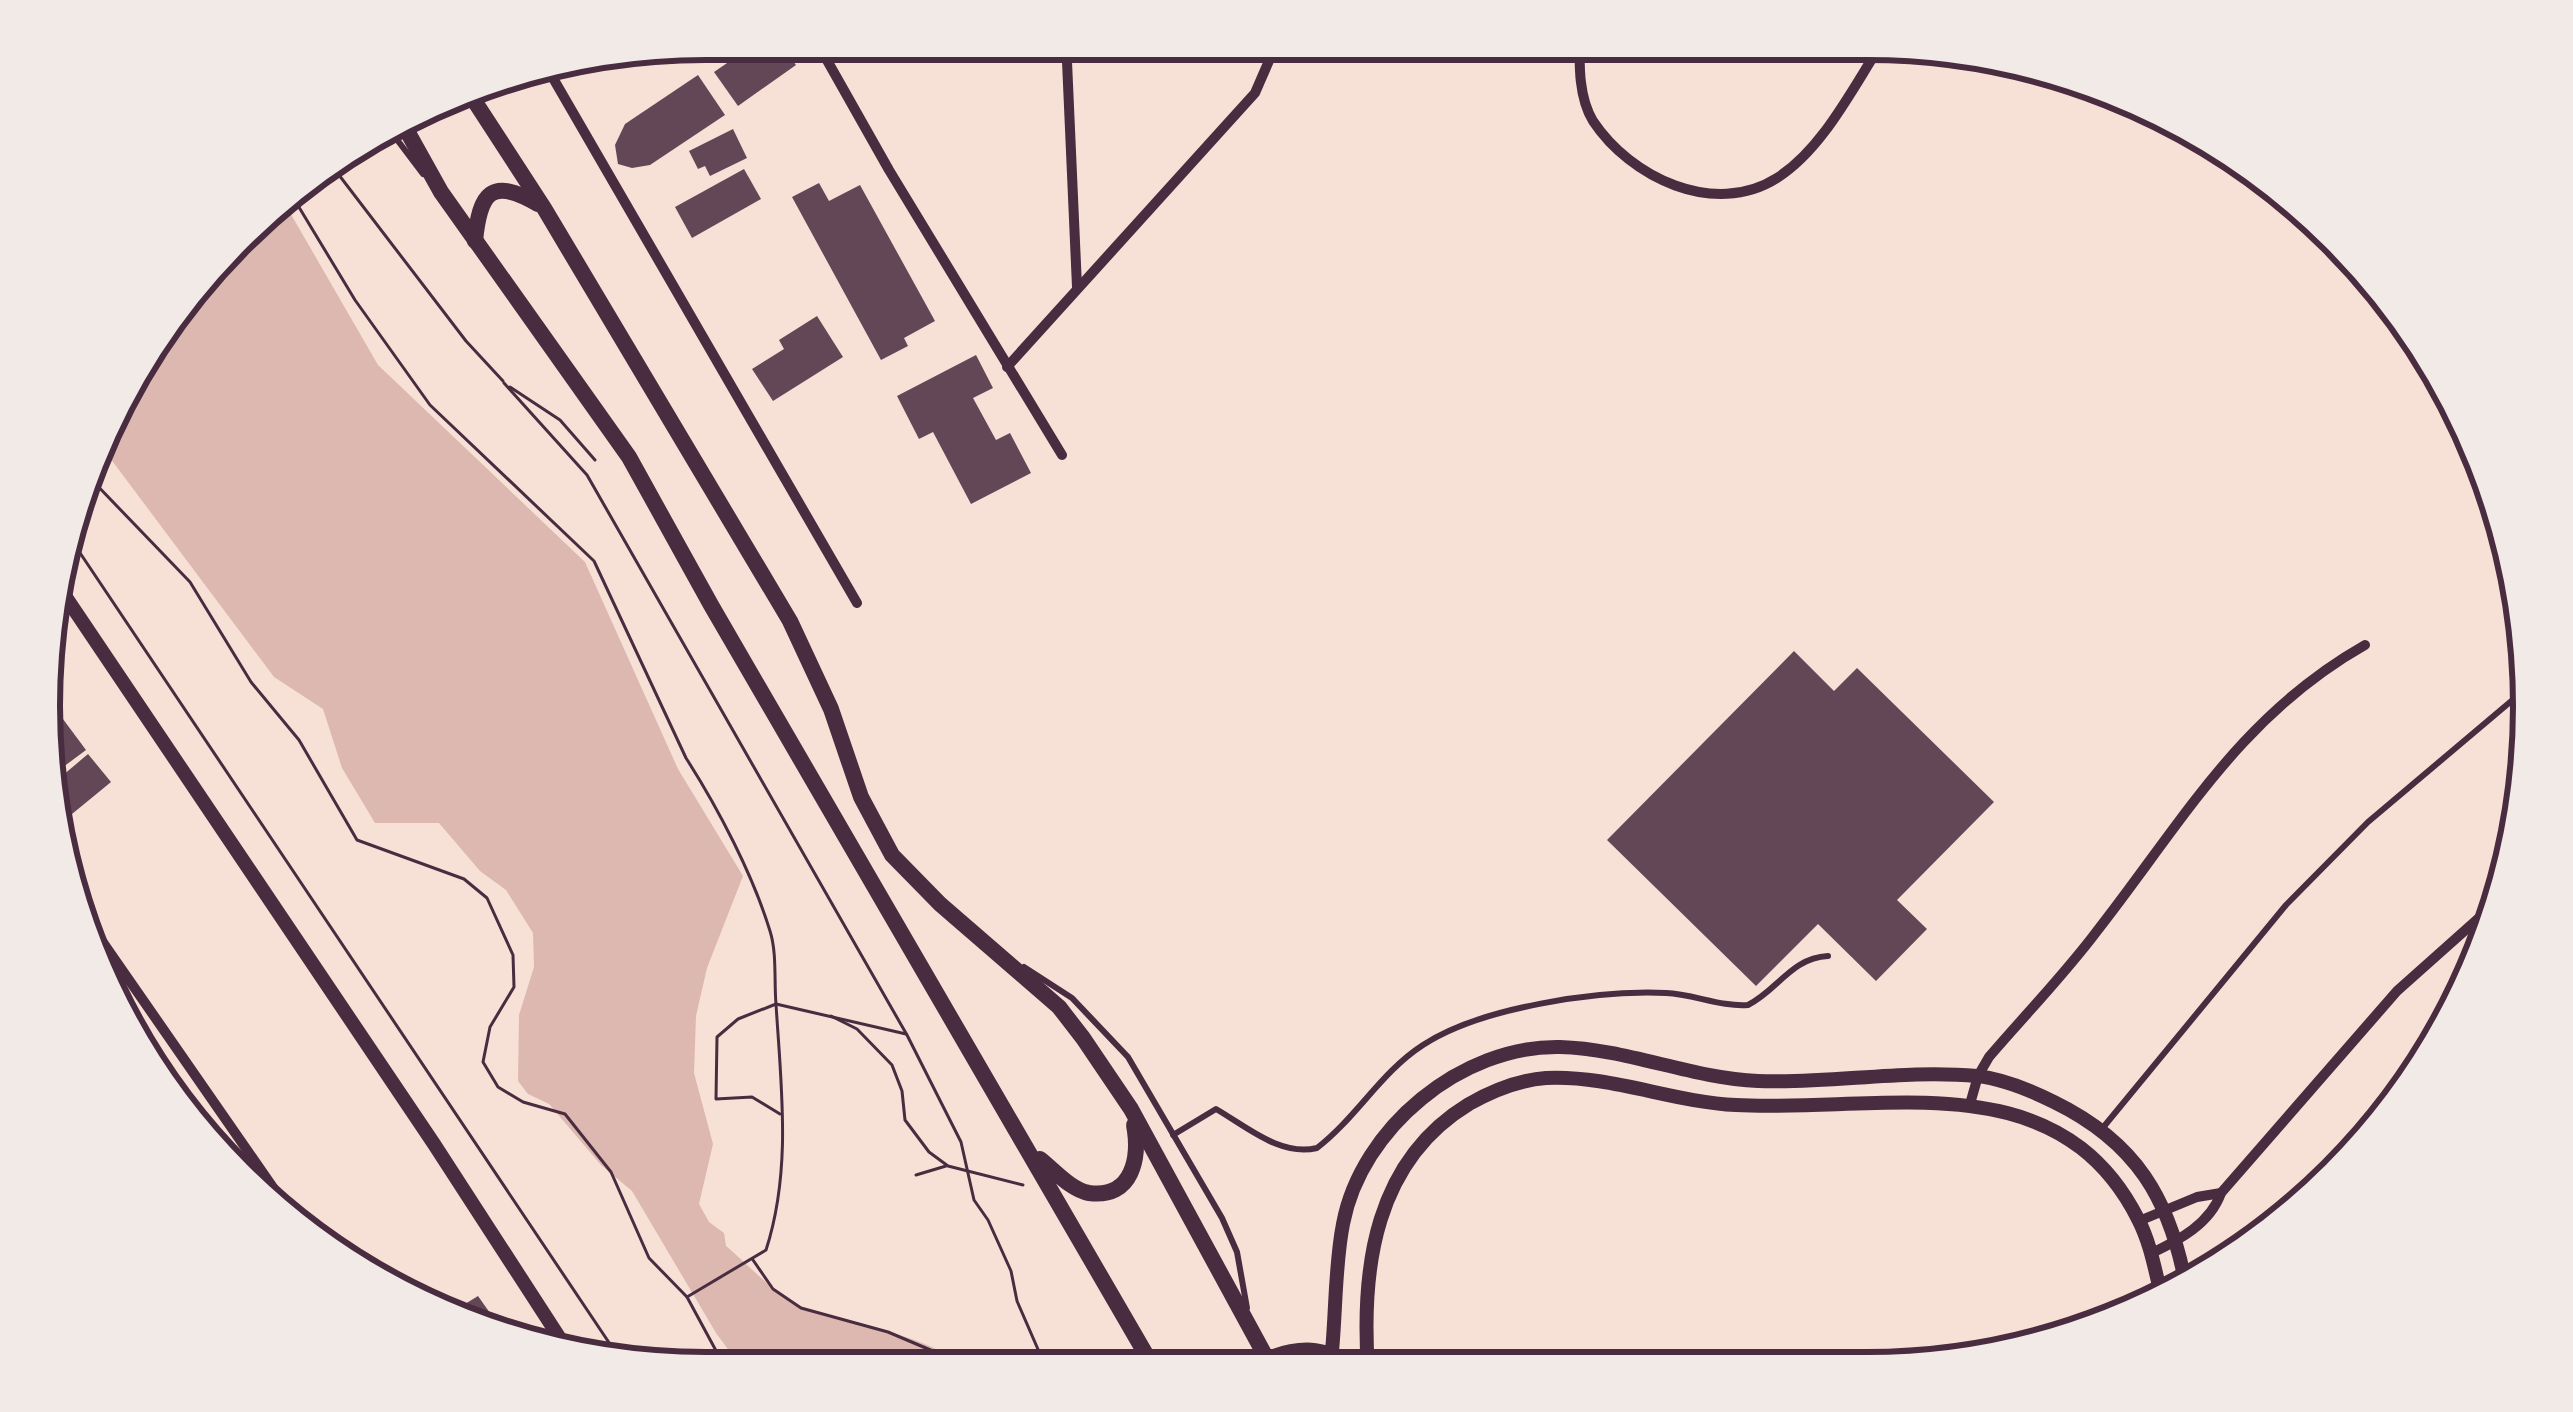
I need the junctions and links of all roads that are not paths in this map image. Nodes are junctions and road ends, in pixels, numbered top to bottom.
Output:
1 (827, 60) edge
2 (1067, 60) edge
3 (1269, 60) edge
4 (1580, 60) edge
5 (1870, 60) edge
6 (552, 79) edge
7 (476, 103) edge
8 (408, 133) edge
9 (397, 139) edge
10 (440, 192) junction
11 (544, 208) junction
12 (476, 242) junction
13 (1077, 287) junction
14 (1007, 367) junction
15 (1062, 455) dead end
16 (69, 602) edge
17 (857, 603) dead end
18 (2366, 645) dead end
19 (2513, 700) edge
20 (2477, 920) edge
21 (977, 937) junction
22 (107, 949) edge
23 (1828, 956) dead end
24 (1978, 1076) junction
25 (1970, 1104) junction
26 (1131, 1109) junction
27 (2101, 1130) junction
28 (1173, 1135) junction
29 (1030, 1150) junction
30 (269, 1182) edge
31 (2221, 1193) junction
32 (2164, 1209) junction
33 (2139, 1221) junction
34 (2177, 1240) junction
35 (2152, 1252) junction
36 (2183, 1269) edge
37 (2159, 1282) edge
38 (1249, 1329) junction
39 (557, 1334) edge
40 (1332, 1351) joint
41 (1146, 1352) edge
42 (1262, 1352) edge
43 (1297, 1352) edge
44 (1367, 1352) edge

1 - 14 street
2 - 13 street
3 - 13 street
4 - 5 street
6 - 17 street
7 - 11 main road
8 - 10 main road
9 - 10 lane
10 - 12 main road
11 - 12 main road
11 - 21 main road
12 - 29 main road
13 - 14 street
14 - 15 street
16 - 39 street
18 - 24 street
19 - 27 lane
20 - 31 street
21 - 26 main road
21 - 28 lane
22 - 30 street
23 - 28 lane
24 - 25 street
24 - 27 street
24 - 40 street
25 - 33 street
25 - 44 street
26 - 29 main road
26 - 38 main road
27 - 32 street
28 - 38 lane
29 - 41 main road
31 - 32 street
31 - 34 street
32 - 33 street
32 - 34 street
33 - 35 street
34 - 35 street
34 - 36 street
35 - 37 street
38 - 42 main road
40 - 43 street

